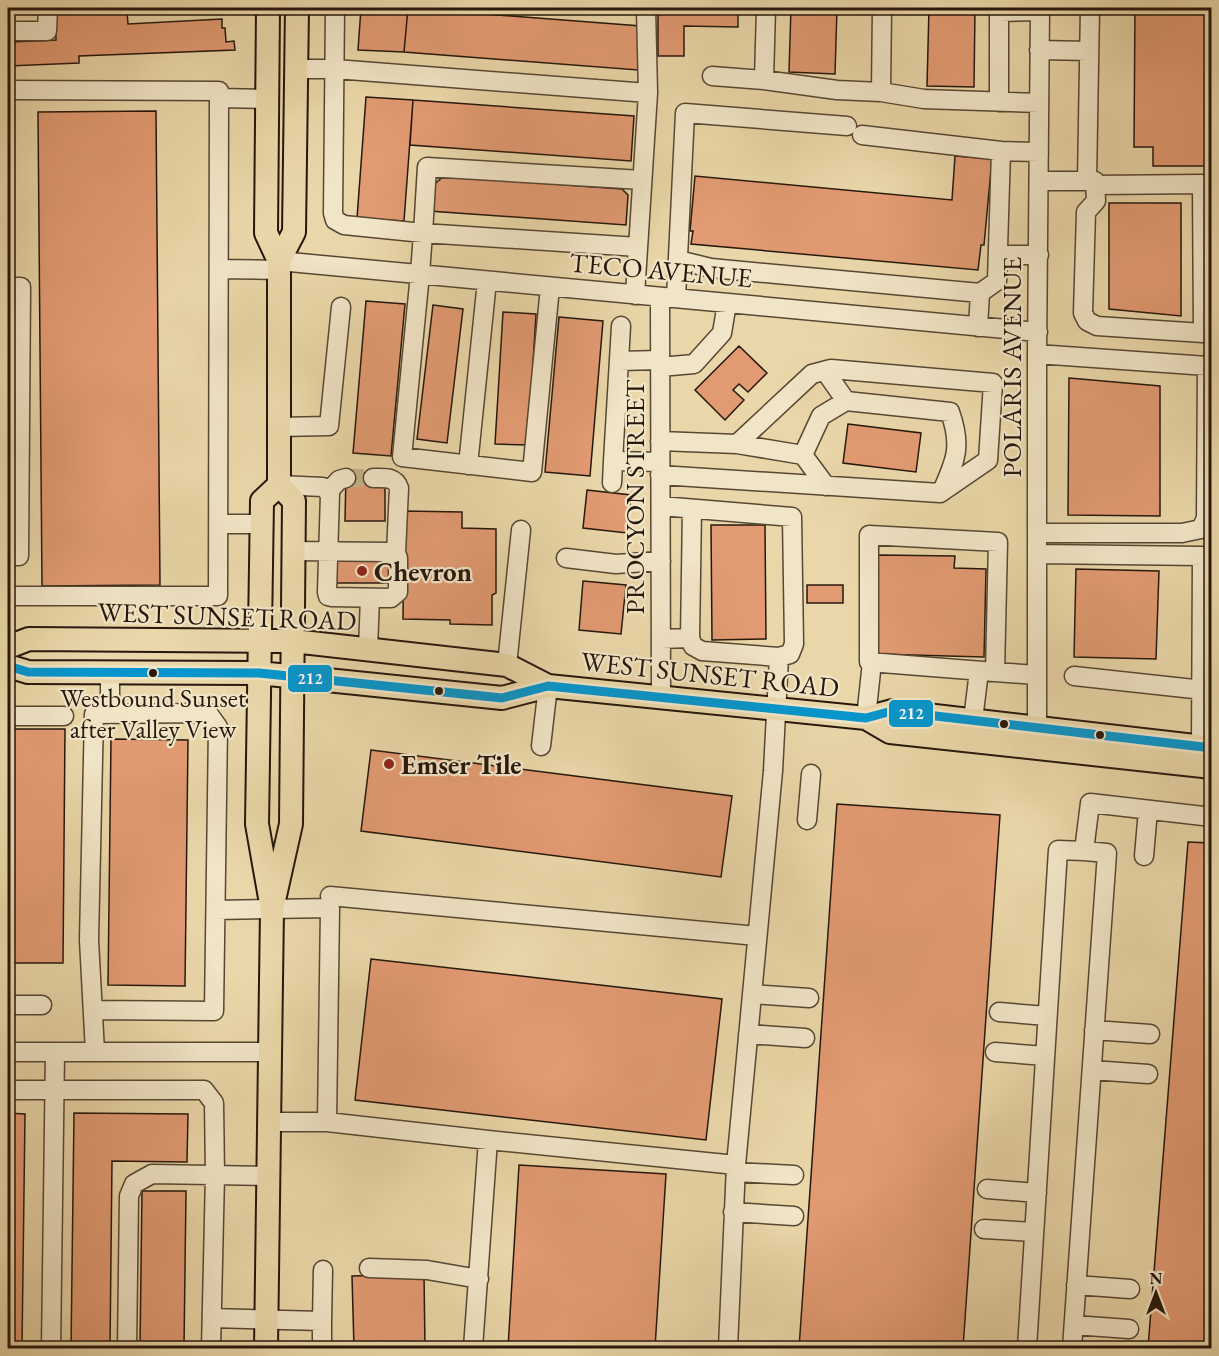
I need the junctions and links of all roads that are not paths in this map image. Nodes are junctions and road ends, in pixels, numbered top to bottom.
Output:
1 (48, 8) edge
2 (268, 8) edge
3 (297, 8) edge
4 (335, 8) edge
5 (646, 8) edge
6 (766, 8) edge
7 (882, 8) edge
8 (1090, 8) edge
9 (1040, 9) edge
10 (999, 10) edge
11 (8, 31) edge
12 (1039, 50) junction
13 (1089, 51) junction
14 (296, 69) junction
15 (335, 69) junction
16 (712, 76) dead end
17 (764, 80) junction
18 (8, 90) edge
19 (881, 92) junction
20 (648, 93) junction
21 (219, 98) junction
22 (268, 99) junction
23 (999, 102) junction
24 (1039, 103) junction
25 (1001, 151) junction
26 (1039, 152) junction
27 (642, 180) junction
28 (1039, 181) junction
29 (1091, 183) junction
30 (423, 233) junction
31 (638, 247) junction
32 (998, 255) junction
33 (1039, 255) junction
34 (678, 260) junction
35 (279, 265) junction
36 (219, 269) junction
37 (420, 274) junction
38 (487, 280) junction
39 (550, 286) junction
40 (8, 287) edge
41 (980, 293) junction
42 (635, 294) junction
43 (668, 298) junction
44 (727, 303) junction
45 (342, 307) dead end
46 (621, 326) dead end
47 (978, 327) junction
48 (1038, 332) junction
49 (1037, 354) junction
50 (619, 361) junction
51 (660, 364) junction
52 (825, 371) junction
53 (932, 378) junction
54 (846, 401) junction
55 (950, 412) junction
56 (279, 427) junction
57 (660, 441) junction
58 (737, 444) junction
59 (803, 455) junction
60 (614, 461) junction
61 (468, 465) junction
62 (660, 468) junction
63 (373, 477) tunnel mouth
64 (346, 478) tunnel mouth
65 (612, 483) dead end
66 (279, 486) junction
67 (826, 486) junction
68 (329, 491) junction
69 (940, 493) junction
70 (661, 506) junction
71 (692, 509) junction
72 (218, 524) junction
73 (261, 524) junction
74 (521, 531) dead end
75 (1037, 533) junction
76 (293, 551) junction
77 (328, 552) junction
78 (396, 553) junction
79 (1037, 554) junction
80 (8, 556) edge
81 (566, 558) dead end
82 (661, 561) junction
83 (8, 596) edge
84 (370, 598) junction
85 (690, 638) junction
86 (661, 639) junction
87 (260, 640) junction
88 (292, 641) junction
89 (8, 647) edge
90 (368, 649) junction
91 (779, 657) junction
92 (872, 662) junction
93 (507, 665) junction
94 (8, 666) edge
95 (110, 672) junction
96 (987, 672) junction
97 (259, 673) junction
98 (292, 675) junction
99 (1037, 675) junction
100 (1074, 676) dead end
101 (548, 686) junction
102 (1203, 690) junction
103 (661, 696) junction
104 (776, 708) junction
105 (110, 714) junction
106 (8, 716) edge
107 (64, 716) dead end
108 (866, 718) junction
109 (973, 720) junction
110 (1037, 727) junction
111 (541, 746) dead end
112 (1206, 747) edge
113 (1130, 758) junction
114 (1212, 767) edge
115 (811, 774) dead end
116 (1212, 774) edge
117 (1148, 810) junction
118 (1212, 817) edge
119 (807, 820) dead end
120 (1084, 852) junction
121 (1144, 856) dead end
122 (330, 896) dead end
123 (272, 909) junction
124 (216, 910) junction
125 (757, 936) junction
126 (752, 994) junction
127 (809, 998) dead end
128 (8, 1005) edge
129 (42, 1005) dead end
130 (94, 1010) junction
131 (999, 1012) dead end
132 (1047, 1016) junction
133 (1095, 1030) junction
134 (748, 1034) junction
135 (1150, 1034) dead end
136 (805, 1038) dead end
137 (8, 1052) edge
138 (55, 1052) junction
139 (95, 1052) junction
140 (270, 1052) junction
141 (995, 1052) dead end
142 (1045, 1056) junction
143 (1092, 1070) junction
144 (1149, 1074) dead end
145 (8, 1090) edge
146 (53, 1090) junction
147 (269, 1122) junction
148 (327, 1122) junction
149 (488, 1140) junction
150 (735, 1168) junction
151 (215, 1175) junction
152 (794, 1175) dead end
153 (268, 1176) junction
154 (987, 1189) dead end
155 (1037, 1193) junction
156 (733, 1212) junction
157 (794, 1216) dead end
158 (984, 1229) dead end
159 (1034, 1232) junction
160 (369, 1268) dead end
161 (323, 1270) dead end
162 (479, 1279) junction
163 (1077, 1285) junction
164 (1130, 1289) dead end
165 (212, 1318) junction
166 (266, 1320) junction
167 (322, 1321) junction
168 (1074, 1325) junction
169 (1129, 1329) dead end
170 (51, 1348) edge
171 (128, 1348) edge
172 (211, 1348) edge
173 (266, 1348) edge
174 (322, 1348) edge
175 (473, 1348) edge
176 (728, 1348) edge
177 (1027, 1348) edge
178 (1072, 1348) edge

1 - 11 street
2 - 22 main road
3 - 14 main road
4 - 15 street
5 - 20 street
6 - 17 street
7 - 19 street
8 - 13 street
9 - 10 street
9 - 12 street, POLARIS AVENUE
10 - 23 street
12 - 13 street
12 - 24 street, POLARIS AVENUE
13 - 29 street
14 - 15 street
14 - 35 main road
15 - 20 street
15 - 30 street
16 - 17 street
17 - 19 street
18 - 21 street
19 - 23 street
20 - 27 street
21 - 22 street
21 - 36 street
22 - 35 main road
23 - 24 street
24 - 26 street, POLARIS AVENUE
25 - 26 street
25 - 32 street
25 - 34 street, PROCYON STREET
26 - 28 street, POLARIS AVENUE
27 - 30 street
27 - 31 street
28 - 29 street
28 - 33 street, POLARIS AVENUE
29 - 29 street
30 - 31 street
30 - 37 street
31 - 42 street
32 - 33 street
32 - 41 street
33 - 48 street, POLARIS AVENUE
34 - 41 street
34 - 43 street, PROCYON STREET
35 - 36 street, TECO AVENUE
35 - 37 street, TECO AVENUE
35 - 56 main road
36 - 72 street
37 - 38 street, TECO AVENUE
37 - 61 street
38 - 39 street, TECO AVENUE
38 - 61 street
39 - 42 street, TECO AVENUE
39 - 61 street
40 - 80 street
41 - 47 street
42 - 43 street, TECO AVENUE
43 - 44 street, TECO AVENUE
43 - 51 street, PROCYON STREET
44 - 47 street, TECO AVENUE
44 - 51 street
45 - 56 street
46 - 50 street
47 - 48 street, TECO AVENUE
48 - 49 street, POLARIS AVENUE
49 - 75 street, POLARIS AVENUE
49 - 75 street
50 - 51 street
50 - 60 street
51 - 57 street, PROCYON STREET
52 - 53 street
52 - 54 street
52 - 58 street
53 - 55 street
53 - 69 street
54 - 55 street
54 - 59 street
55 - 69 street
56 - 66 main road
57 - 58 street
57 - 62 street, PROCYON STREET
58 - 59 street
59 - 67 street
60 - 62 street
60 - 65 street
62 - 67 street
62 - 70 street, PROCYON STREET
63 - 78 street
64 - 68 street
66 - 68 street
66 - 73 main road
66 - 76 main road
67 - 69 street
68 - 77 street
70 - 71 street
70 - 82 street, PROCYON STREET
71 - 85 street
71 - 91 street
72 - 73 street
72 - 83 street
73 - 87 main road
74 - 93 street
75 - 79 street, POLARIS AVENUE
76 - 77 street
76 - 88 main road
77 - 78 street
77 - 84 street
78 - 84 street
79 - 99 street, POLARIS AVENUE
79 - 102 street
81 - 82 street
82 - 86 street, PROCYON STREET
84 - 90 street
85 - 86 street
85 - 91 street
86 - 103 street, PROCYON STREET
87 - 88 main road, WEST SUNSET ROAD
87 - 89 main road, WEST SUNSET ROAD
87 - 97 main road
88 - 90 main road, WEST SUNSET ROAD
88 - 98 main road
90 - 93 main road, WEST SUNSET ROAD
91 - 104 street
92 - 96 street
92 - 96 street
92 - 108 street
93 - 101 main road, WEST SUNSET ROAD
94 - 95 main road, WEST SUNSET ROAD
95 - 97 main road, WEST SUNSET ROAD
95 - 105 street
96 - 99 street
96 - 109 street
97 - 98 main road, WEST SUNSET ROAD
97 - 123 main road
98 - 101 main road, WEST SUNSET ROAD
98 - 123 main road
99 - 110 street, POLARIS AVENUE
100 - 102 street
101 - 103 main road, WEST SUNSET ROAD
101 - 111 street
102 - 112 street
103 - 104 main road, WEST SUNSET ROAD
104 - 108 main road, WEST SUNSET ROAD
104 - 125 street
105 - 124 street
105 - 130 street
106 - 107 street
108 - 109 main road, WEST SUNSET ROAD
108 - 113 main road, WEST SUNSET ROAD
109 - 110 main road, WEST SUNSET ROAD
110 - 112 main road, WEST SUNSET ROAD
113 - 114 main road, WEST SUNSET ROAD
113 - 116 main road
115 - 119 street
117 - 118 street
117 - 120 street
117 - 121 street
120 - 132 street
120 - 133 street
122 - 125 street
123 - 124 street
123 - 140 main road
123 - 148 street
124 - 130 street
125 - 126 street
126 - 127 street
126 - 134 street
128 - 129 street
130 - 139 street
131 - 132 street
132 - 142 street
133 - 135 street
133 - 143 street
134 - 136 street
134 - 150 street
137 - 138 street
138 - 139 street
138 - 146 street
139 - 140 street
140 - 147 main road
141 - 142 street
142 - 155 street
143 - 144 street
143 - 163 street
145 - 146 street
146 - 151 street
146 - 170 street
147 - 148 street
147 - 153 main road
148 - 149 street
149 - 150 street
149 - 162 street
150 - 152 street
150 - 156 street
151 - 153 street
151 - 165 street
151 - 171 street
153 - 166 main road
154 - 155 street
155 - 159 street
156 - 157 street
156 - 176 street
158 - 159 street
159 - 177 street
160 - 162 street
161 - 167 street
162 - 175 street
163 - 164 street
163 - 168 street
165 - 166 street
165 - 172 street
166 - 167 street
166 - 173 main road
167 - 174 street
168 - 169 street
168 - 178 street

